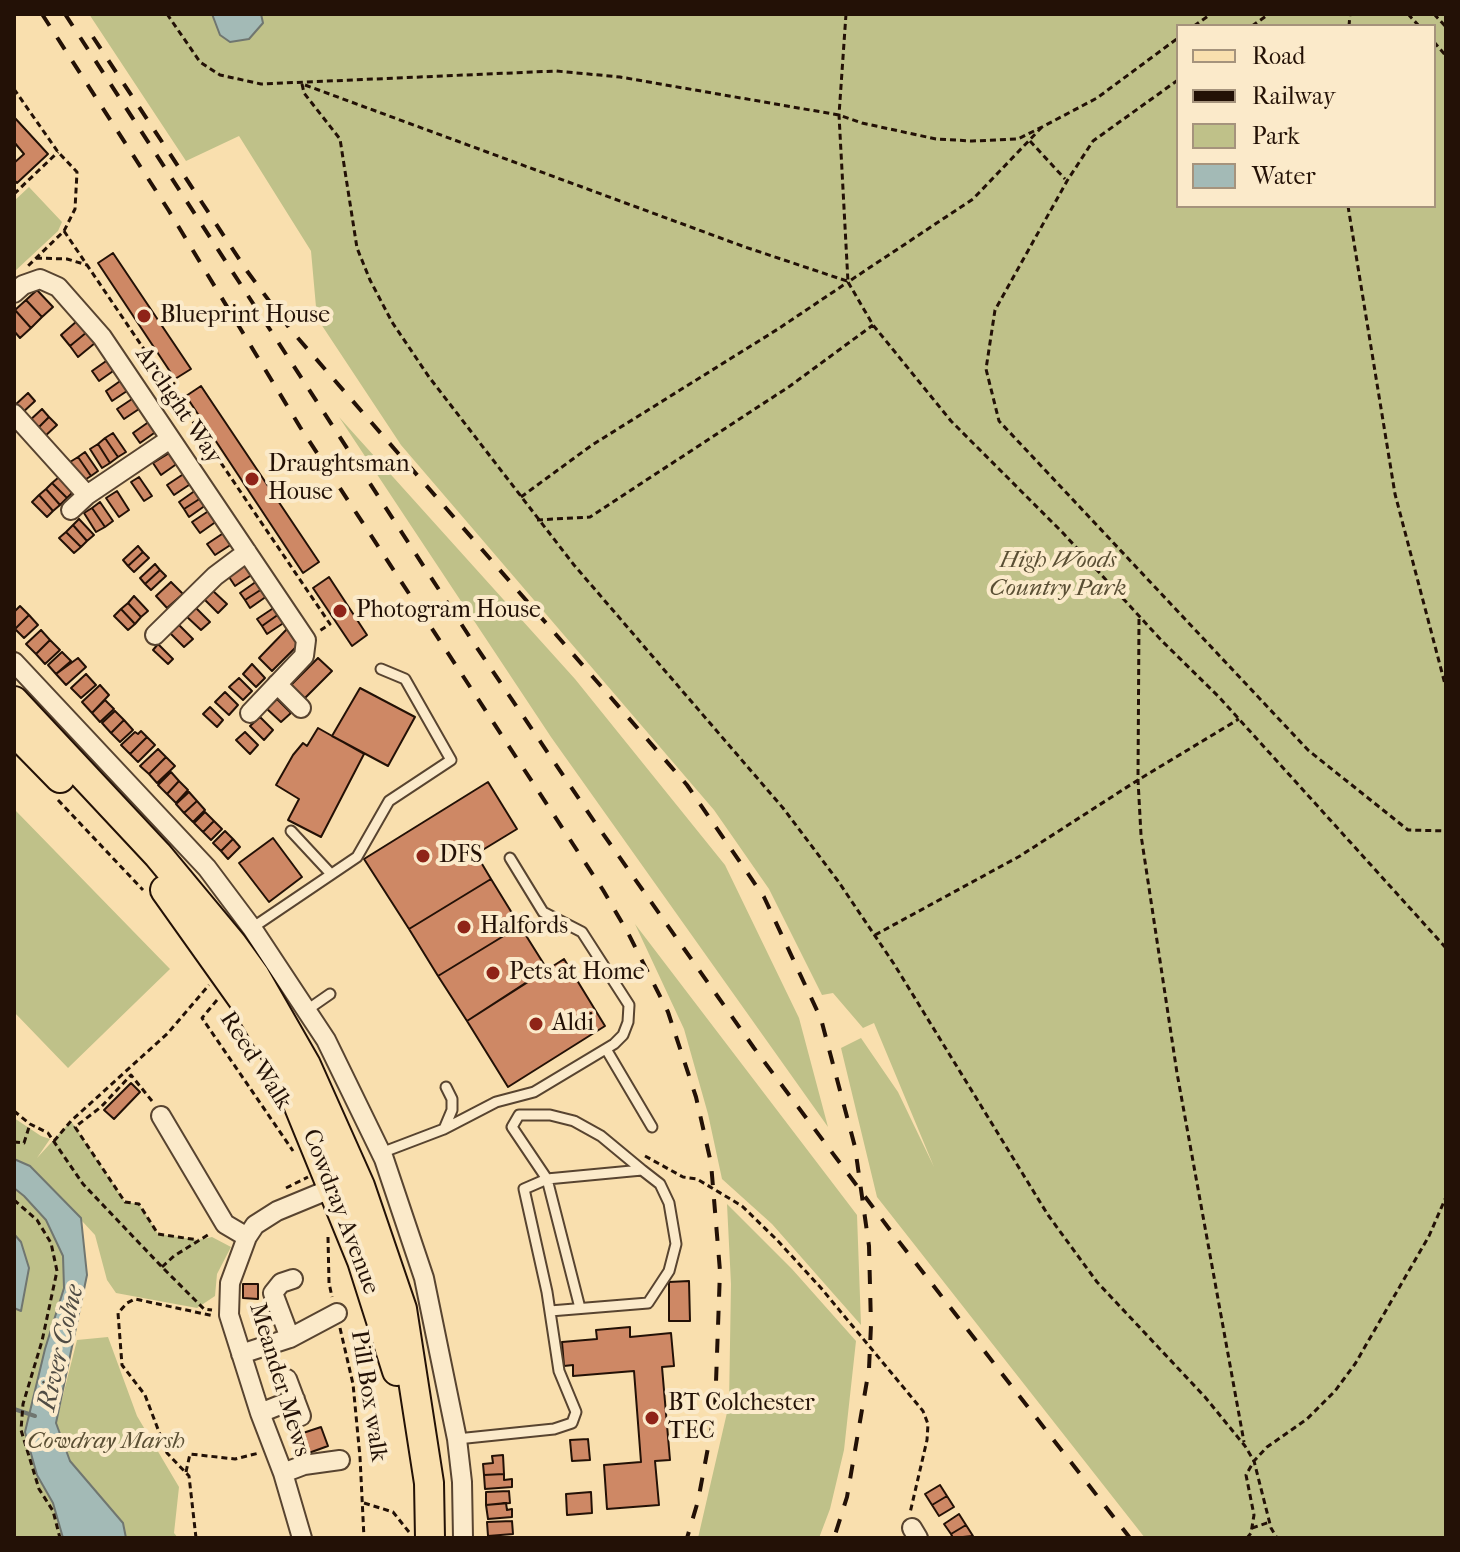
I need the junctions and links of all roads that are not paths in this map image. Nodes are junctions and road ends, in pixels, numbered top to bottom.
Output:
1 (14, 293) edge
2 (14, 414) edge
3 (170, 439) junction
4 (87, 495) junction
5 (71, 510) dead end
6 (247, 552) junction
7 (160, 622) dead end
8 (14, 662) edge
9 (381, 669) dead end
10 (277, 684) junction
11 (14, 701) edge
12 (301, 708) dead end
13 (250, 713) dead end
14 (14, 731) edge
15 (291, 831) dead end
16 (510, 858) dead end
17 (331, 874) junction
18 (227, 953) junction
19 (330, 994) dead end
20 (307, 1010) junction
21 (606, 1049) junction
22 (446, 1087) dead end
23 (156, 1108) road end
24 (652, 1127) dead end
25 (444, 1129) junction
26 (381, 1153) junction
27 (642, 1170) junction
28 (547, 1179) junction
29 (330, 1184) junction
30 (247, 1237) junction
31 (293, 1279) dead end
32 (580, 1308) junction
33 (550, 1311) junction
34 (337, 1313) road end
35 (290, 1338) junction
36 (241, 1354) junction
37 (287, 1379) dead end
38 (447, 1392) junction
39 (418, 1402) junction
40 (260, 1413) junction
41 (457, 1439) junction
42 (340, 1460) dead end
43 (283, 1473) junction
44 (462, 1482) junction
45 (429, 1483) junction
46 (302, 1538) edge
47 (430, 1538) edge
48 (463, 1538) edge

1 - 3 street, Arclight Way
2 - 4 street
3 - 4 street
3 - 6 street, Arclight Way
4 - 5 street
6 - 7 street
6 - 10 street, Arclight Way
8 - 18 street, Cowdray Avenue
9 - 17 lane
10 - 12 street
10 - 13 street
11 - 18 main road, Cowdray Avenue
14 - 18 main road, Cowdray Avenue
15 - 17 lane
16 - 21 lane
17 - 18 lane
18 - 20 street, Cowdray Avenue
18 - 29 main road, Cowdray Avenue
19 - 20 lane
20 - 26 street, Cowdray Avenue
21 - 24 lane
21 - 25 lane
22 - 25 lane
23 - 30 street
25 - 26 lane
26 - 38 street, Cowdray Avenue
27 - 28 lane
27 - 28 lane
27 - 32 lane
28 - 32 lane
28 - 33 lane
29 - 30 street
29 - 39 main road, Cowdray Avenue
29 - 45 main road, Cowdray Avenue
30 - 36 street, Meander Mews
31 - 35 street
32 - 33 lane
33 - 41 lane
34 - 35 street
35 - 36 street
36 - 40 street, Meander Mews
37 - 40 street
38 - 39 street
38 - 41 street, Cowdray Avenue
39 - 45 main road, Cowdray Avenue
40 - 43 street, Meander Mews
41 - 44 street, Cowdray Avenue
42 - 43 street
43 - 46 street, Meander Mews
44 - 45 street
44 - 48 street, Cowdray Avenue
45 - 47 main road, Cowdray Avenue

